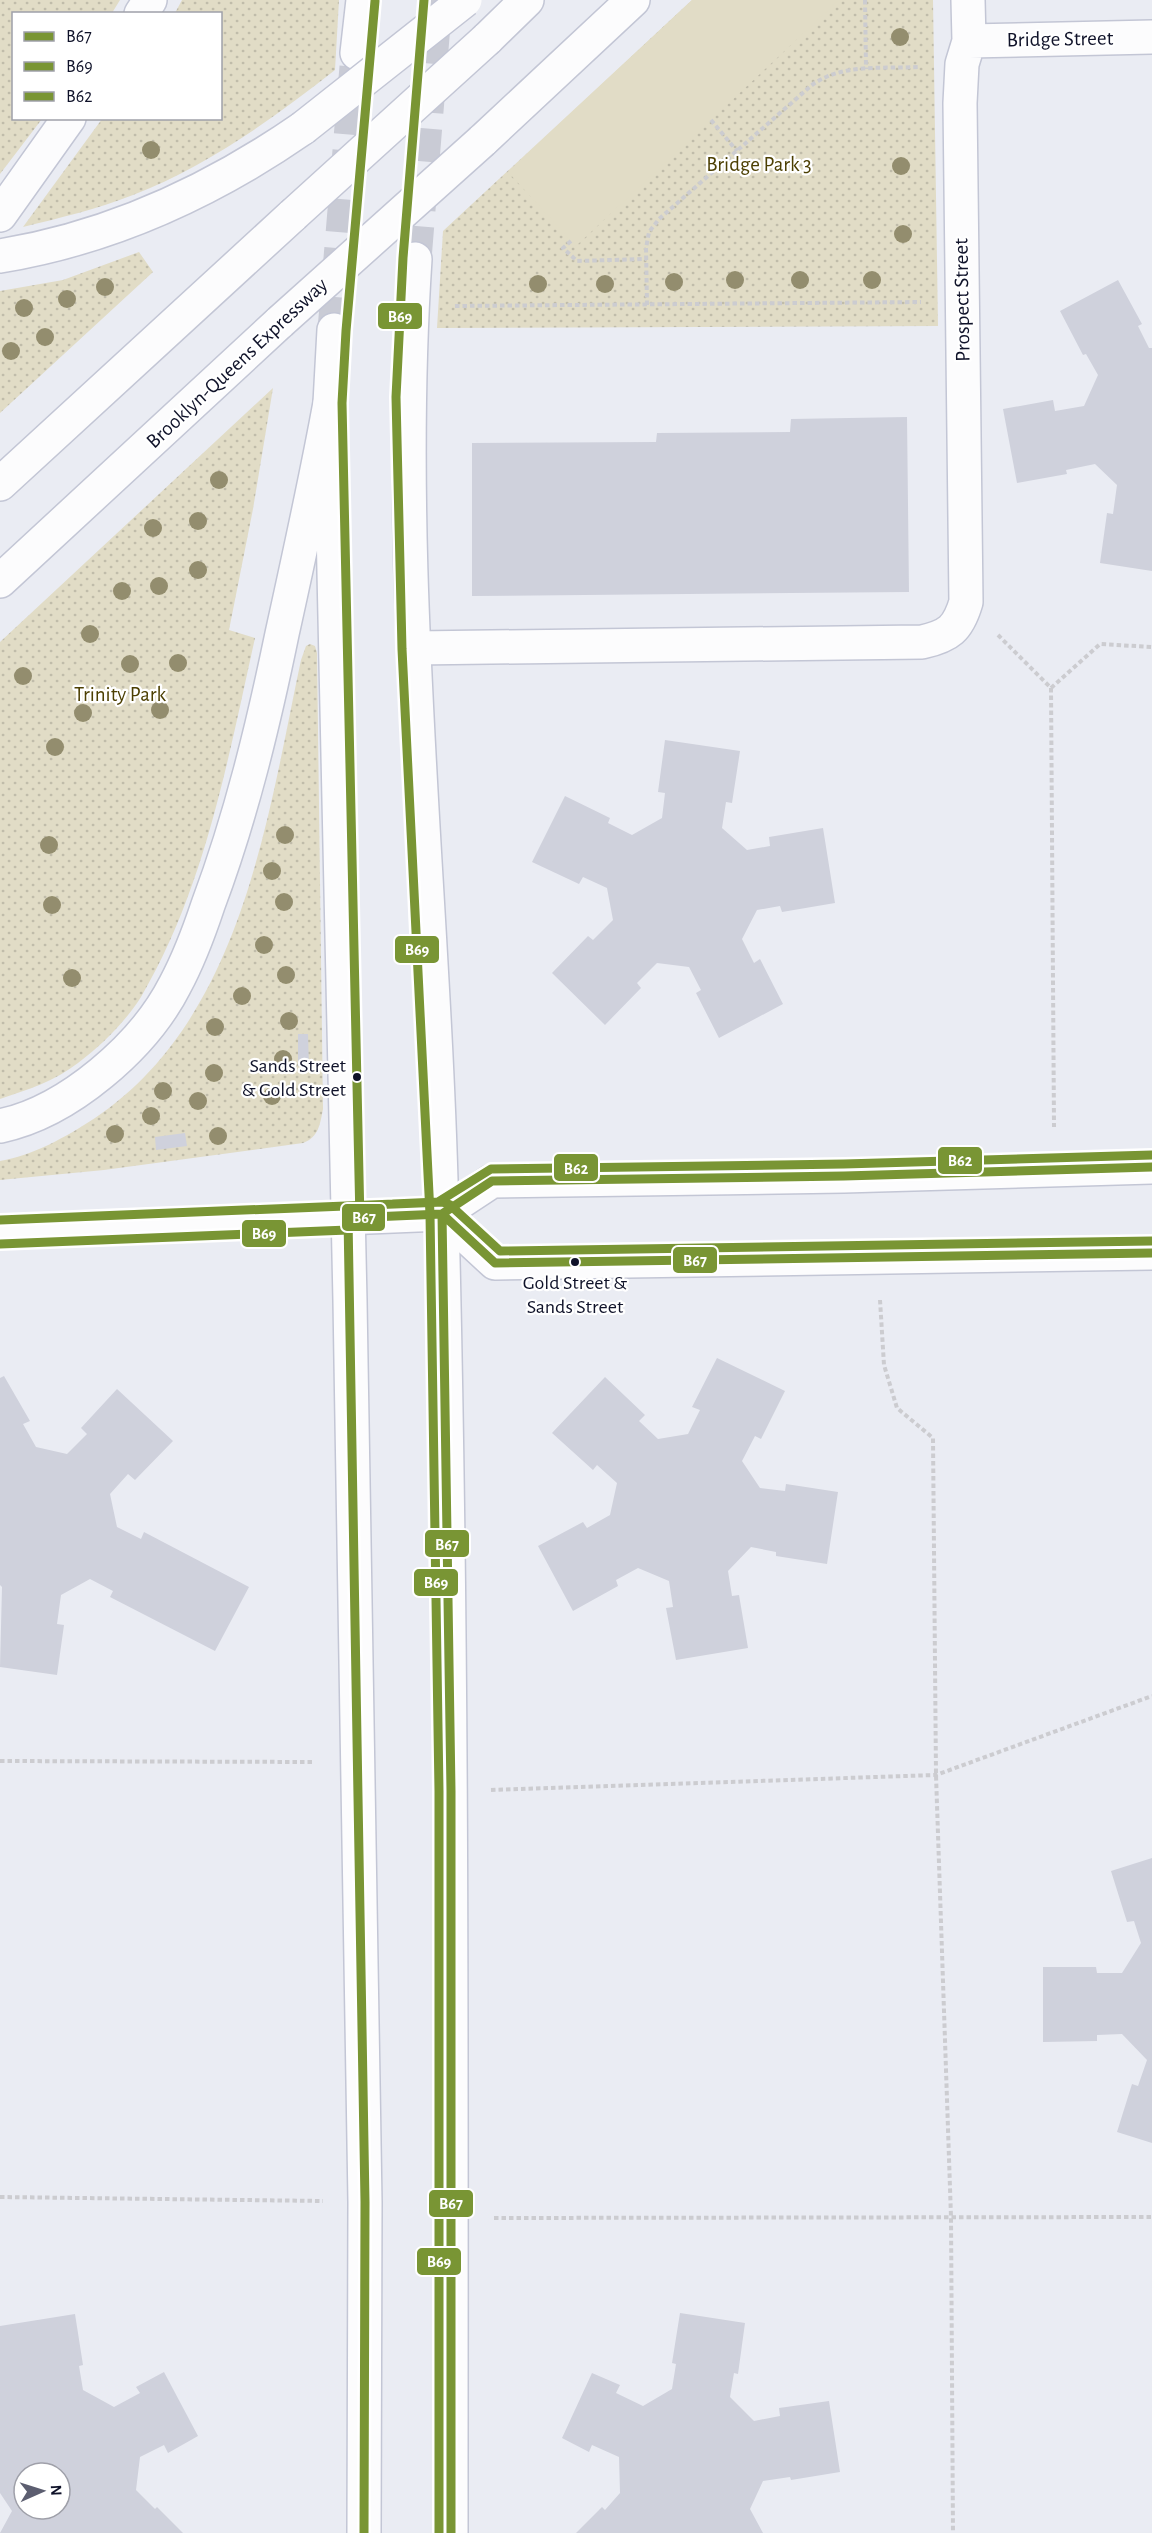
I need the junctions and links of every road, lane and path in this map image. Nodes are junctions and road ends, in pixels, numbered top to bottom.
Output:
1 (363, 0) edge
2 (465, 0) edge
3 (528, 0) edge
4 (633, 0) edge
5 (865, 0) edge
6 (968, 0) edge
7 (1152, 37) edge
8 (969, 41) junction
9 (357, 53) tunnel mouth
10 (920, 68) dead end
11 (866, 69) junction
12 (68, 120) edge
13 (711, 120) dead end
14 (737, 151) junction
15 (0, 215) edge
16 (571, 241) dead end
17 (1, 256) edge
18 (415, 259) tunnel mouth
19 (646, 259) junction
20 (921, 302) dead end
21 (647, 304) junction
22 (456, 306) dead end
23 (334, 330) tunnel mouth
24 (330, 403) junction
25 (0, 484) edge
26 (0, 581) edge
27 (966, 602) junction
28 (1152, 647) edge
29 (414, 648) junction
30 (1051, 688) junction
31 (0, 1126) edge
32 (1054, 1132) dead end
33 (1152, 1167) edge
34 (442, 1214) junction
35 (348, 1218) junction
36 (0, 1232) edge
37 (1152, 1253) edge
38 (879, 1293) dead end
39 (1152, 1696) edge
40 (0, 1761) edge
41 (357, 1762) junction
42 (936, 1775) junction
43 (451, 1791) junction
44 (0, 2198) edge
45 (365, 2202) junction
46 (951, 2217) junction
47 (1152, 2217) edge
48 (451, 2219) junction
49 (364, 2533) edge
50 (451, 2533) edge
51 (953, 2533) edge

1 - 9 main road
2 - 17 main road, bridge
3 - 25 main road, bridge
4 - 26 main road, Brooklyn-Queens Expressway, bridge
5 - 11 path
6 - 8 main road, Prospect Street
7 - 8 main road, Bridge Street
8 - 27 main road, Prospect Street
10 - 11 path
11 - 14 path
12 - 15 main road
13 - 14 path
14 - 19 path
16 - 19 path
18 - 29 main road
19 - 21 path
20 - 21 path
21 - 22 path
23 - 24 main road
24 - 31 main road
24 - 35 main road
27 - 29 main road
27 - 30 path
28 - 30 path
29 - 34 main road
30 - 32 path
33 - 34 main road
34 - 35 main road
34 - 37 main road
34 - 43 main road
35 - 36 main road
35 - 41 main road
38 - 42 path
39 - 42 path
40 - 41 path
41 - 45 main road
42 - 43 path
42 - 46 path
43 - 48 main road
44 - 45 path
45 - 49 main road
46 - 47 path
46 - 48 path
46 - 51 path
48 - 50 main road

